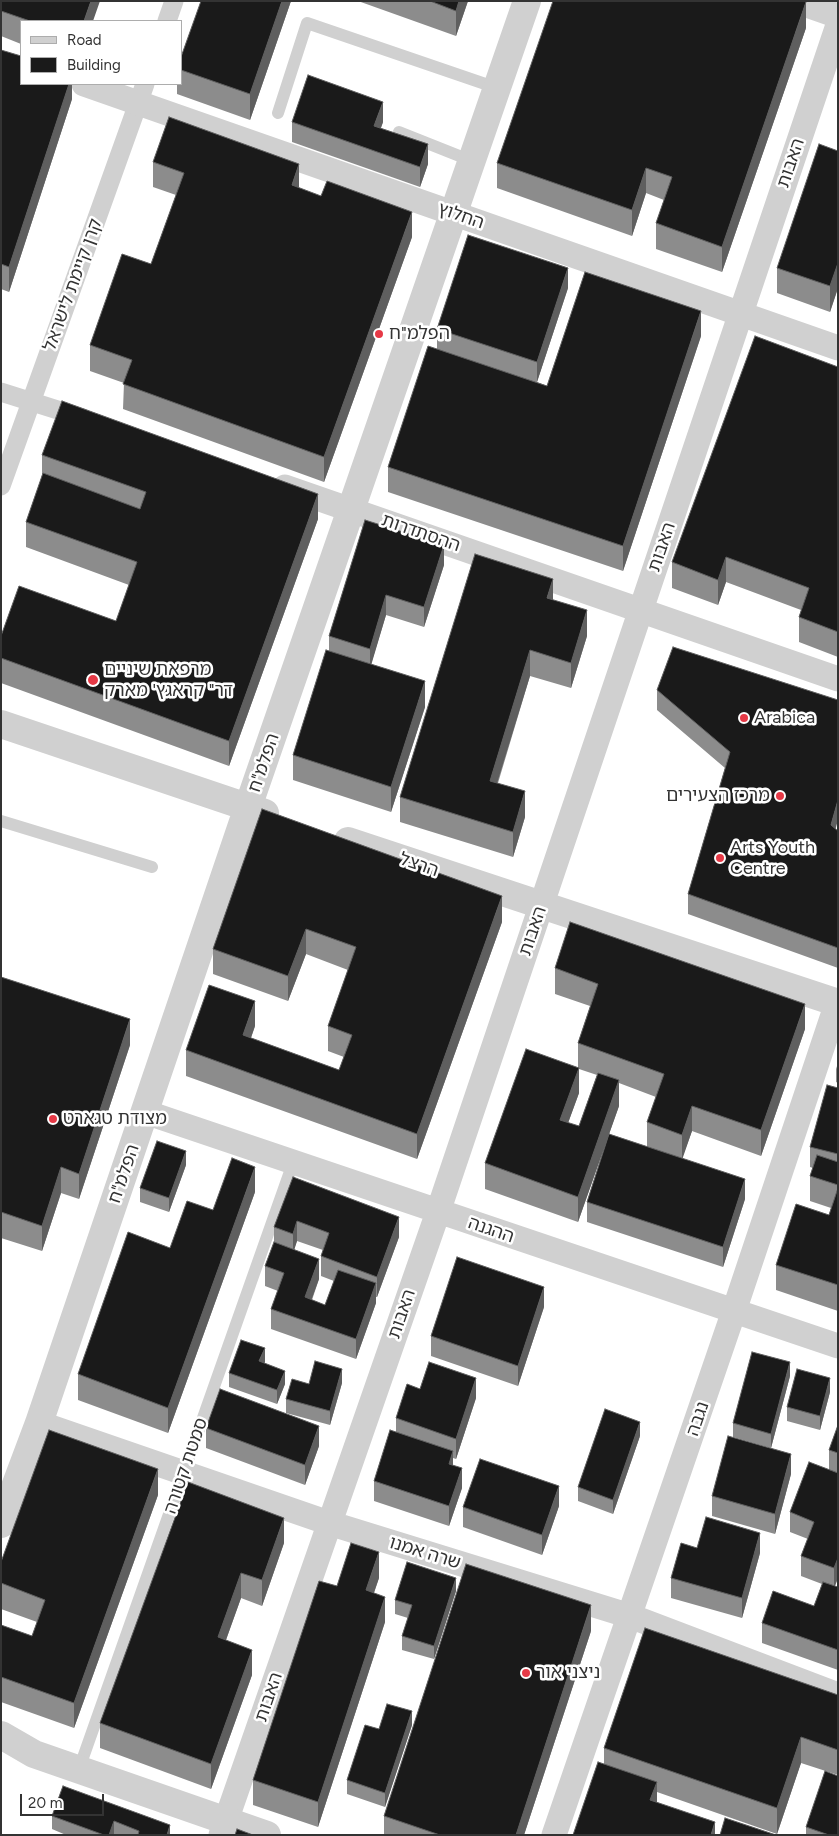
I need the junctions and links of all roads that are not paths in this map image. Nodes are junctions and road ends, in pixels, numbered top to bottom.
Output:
1 (174, 1) edge
2 (527, 1) edge
3 (795, 1) edge
4 (838, 16) edge
5 (167, 20) edge
6 (838, 25) edge
7 (90, 85) edge
8 (497, 88) junction
9 (142, 93) edge
10 (278, 113) dead end
11 (399, 132) edge
12 (472, 161) junction
13 (454, 213) junction
14 (741, 314) junction
15 (838, 348) edge
16 (1, 392) edge
17 (31, 401) junction
18 (96, 423) edge
19 (259, 478) edge
20 (1, 486) edge
21 (351, 508) junction
22 (641, 610) junction
23 (838, 679) edge
24 (1, 724) edge
25 (248, 808) junction
26 (286, 820) edge
27 (1, 821) edge
28 (324, 833) edge
29 (152, 867) dead end
30 (541, 907) junction
31 (837, 1003) edge
32 (145, 1112) junction
33 (293, 1163) junction
34 (438, 1212) junction
35 (734, 1312) junction
36 (838, 1346) edge
37 (39, 1423) junction
38 (183, 1473) junction
39 (329, 1523) junction
40 (1, 1524) edge
41 (630, 1616) junction
42 (838, 1695) edge
43 (1, 1734) edge
44 (1, 1750) edge
45 (34, 1754) junction
46 (79, 1770) junction
47 (223, 1828) edge
48 (267, 1835) edge
49 (554, 1835) edge

1 - 5 street
2 - 8 street, הפלמ"ח
3 - 4 street
6 - 14 street, האבות
7 - 9 street, החלוץ
8 - 10 lane
8 - 12 street, הפלמ"ח
9 - 13 street, החלוץ
9 - 17 street, קרן קיימת לישראל
11 - 12 lane
12 - 13 street, הפלמ"ח
13 - 14 street, החלוץ
13 - 21 street, הפלמ"ח
14 - 15 street, החלוץ
14 - 22 street, האבות
16 - 17 street
17 - 18 street
17 - 20 street, קרן קיימת לישראל
19 - 21 street, ההסתדרות
21 - 22 street, ההסתדרות
21 - 25 street, הפלמ"ח
22 - 23 street, ההסתדרות
22 - 30 street, האבות
24 - 25 street
25 - 26 street
25 - 32 street, הפלמ"ח
27 - 29 lane
28 - 30 street, הרצל
30 - 31 street, הרצל
30 - 34 street, האבות
31 - 35 street, נגבה
32 - 33 street, ההגנה
32 - 37 street, הפלמ"ח
33 - 34 street, ההגנה
33 - 38 lane, סמטת קטורה
34 - 35 street, ההגנה
34 - 39 street, האבות
35 - 36 street, ההגנה
35 - 41 street, נגבה
37 - 38 street, שרה אמנו
37 - 40 street, הפלמ"ח
38 - 39 street, שרה אמנו
38 - 46 lane, סמטת קטורה
39 - 41 street, שרה אמנו
39 - 47 street, האבות
41 - 42 street, שרה אמנו
41 - 49 street, נגבה
43 - 45 street
44 - 45 street
45 - 46 street
46 - 47 street
47 - 48 street

